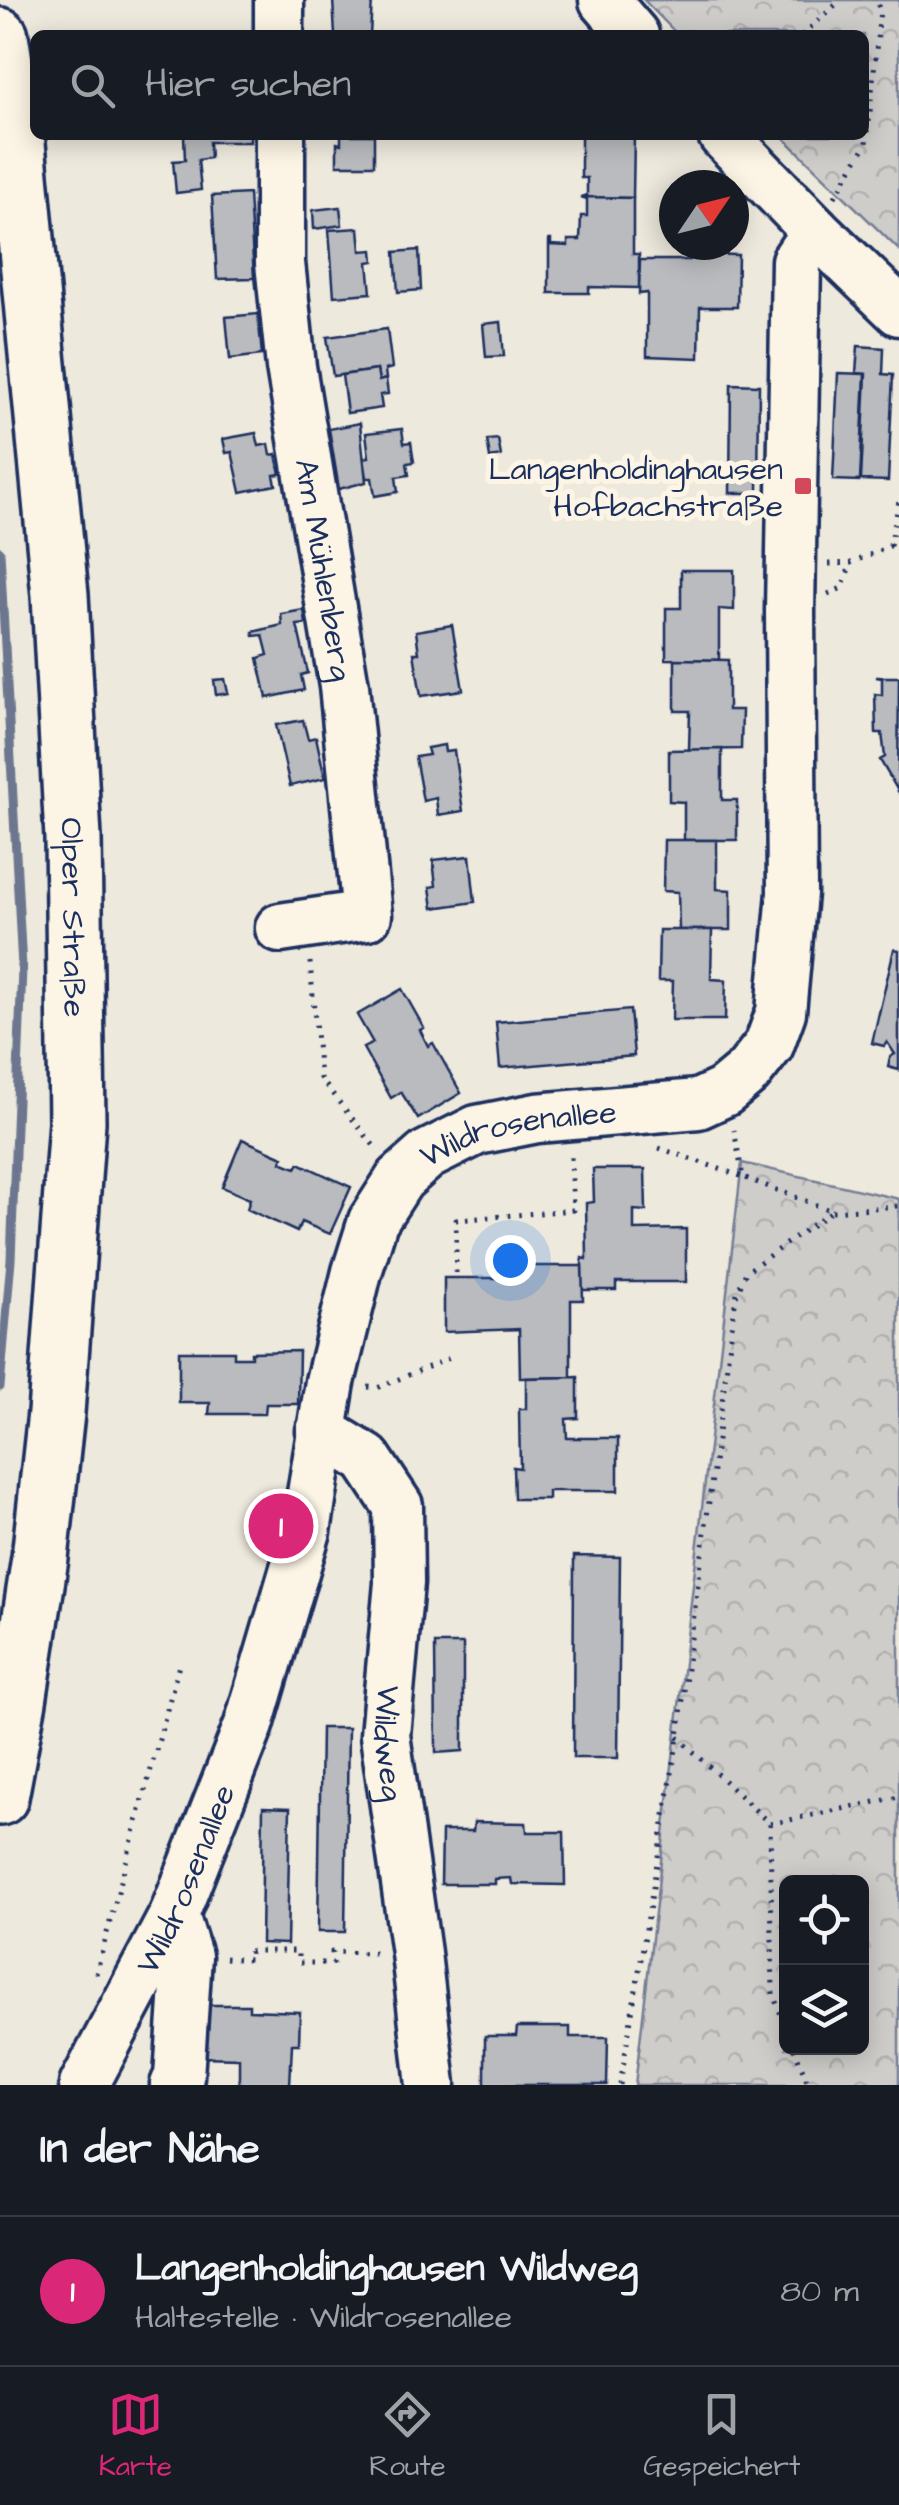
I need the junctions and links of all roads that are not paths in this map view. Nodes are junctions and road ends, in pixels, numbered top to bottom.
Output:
1 (279, 0) edge
2 (604, 0) edge
3 (279, 30) edge
4 (630, 30) edge
5 (0, 36) edge
6 (280, 140) edge
7 (728, 140) edge
8 (816, 231) junction
9 (899, 311) edge
10 (293, 926) road end
11 (321, 1431) junction
12 (0, 1798) edge
13 (174, 1915) junction
14 (84, 2085) edge
15 (175, 2085) edge
16 (430, 2085) edge

1 - 3 street
2 - 4 street
5 - 12 main road, Olper Straße
6 - 10 street, Am Mühlenberg
7 - 8 street
8 - 9 street
8 - 11 street, Wildrosenallee
11 - 13 street, Wildrosenallee
11 - 16 street, Wildweg
13 - 14 street, Wildrosenallee
13 - 15 street

